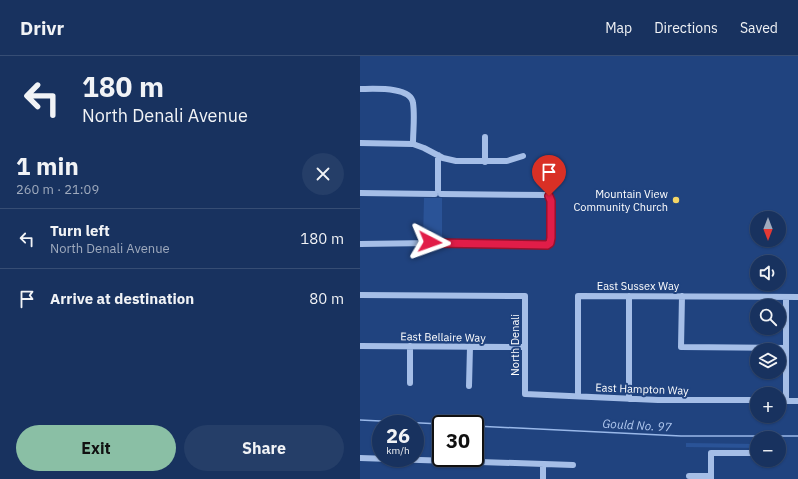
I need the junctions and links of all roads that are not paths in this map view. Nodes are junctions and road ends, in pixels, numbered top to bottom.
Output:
1 (360, 89) edge
2 (485, 137) dead end
3 (360, 143) edge
4 (413, 144) junction
5 (438, 155) junction
6 (523, 156) dead end
7 (485, 162) junction
8 (438, 192) junction
9 (360, 193) edge
10 (360, 244) edge
11 (360, 295) edge
12 (629, 296) junction
13 (682, 296) junction
14 (786, 297) junction
15 (798, 297) edge
16 (786, 343) edge
17 (360, 346) edge
18 (410, 346) junction
19 (470, 347) junction
20 (525, 347) junction
21 (750, 348) edge
22 (410, 383) dead end
23 (469, 386) dead end
24 (526, 394) joint
25 (578, 396) junction
26 (629, 399) junction
27 (750, 400) edge
28 (786, 401) edge
29 (798, 401) edge
30 (750, 453) edge
31 (360, 458) edge
32 (543, 464) junction
33 (573, 465) dead end
34 (689, 476) dead end
35 (711, 478) edge
36 (543, 479) edge

1 - 4 street
2 - 7 street
3 - 4 street
4 - 5 street
5 - 7 street
5 - 8 street
6 - 7 street
8 - 9 street
8 - 10 street
11 - 20 street, North Denali
12 - 13 street, East Sussex Way
12 - 25 street, East Sussex Way
12 - 26 street
13 - 14 street, East Sussex Way
13 - 21 street
14 - 15 street, East Sussex Way
14 - 16 street
17 - 18 street, East Bellaire Way
18 - 19 street, East Bellaire Way
18 - 22 street
19 - 20 street, East Bellaire Way
19 - 23 street
20 - 24 street, North Denali
24 - 25 street, East Hampton Way
25 - 26 street, East Hampton Way
26 - 27 street, East Hampton Way
28 - 29 street
30 - 35 street
31 - 32 street
32 - 33 street
32 - 36 street
34 - 35 street

